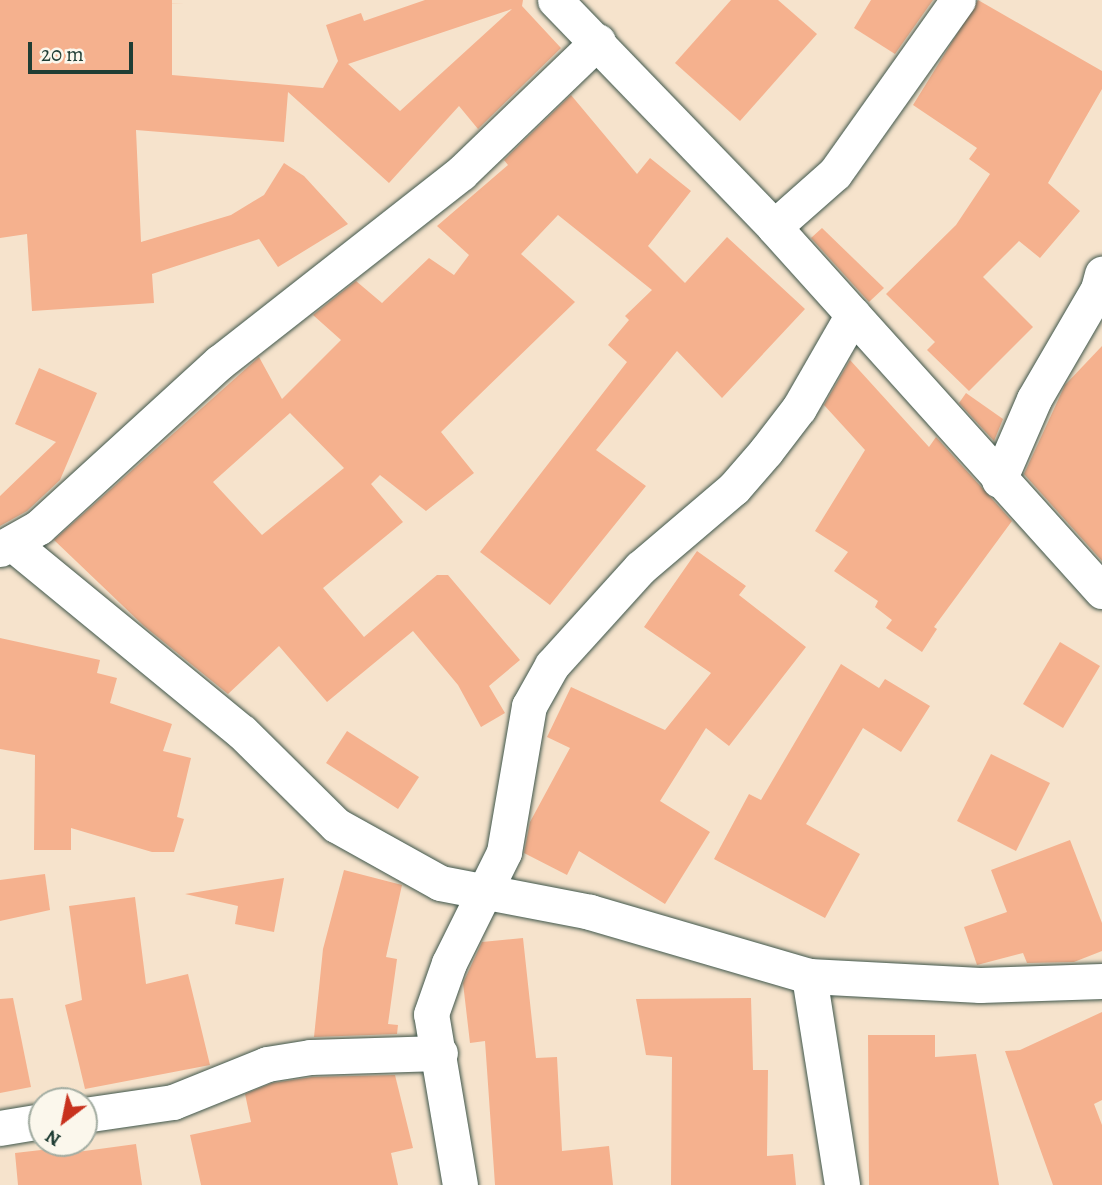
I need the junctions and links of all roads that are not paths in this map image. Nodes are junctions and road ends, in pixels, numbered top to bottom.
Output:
1 (555, 0) edge
2 (958, 0) edge
3 (598, 41) junction
4 (774, 226) junction
5 (1102, 274) edge
6 (853, 314) junction
7 (999, 480) junction
8 (7, 547) edge
9 (1102, 591) edge
10 (487, 892) junction
11 (809, 976) junction
12 (1102, 981) edge
13 (440, 1054) junction
14 (98, 1113) edge
15 (28, 1123) edge
16 (0, 1128) edge
17 (460, 1185) edge
18 (842, 1185) edge

1 - 3 street
2 - 4 street
3 - 4 street
3 - 8 street
4 - 6 street
5 - 7 street
6 - 7 street
6 - 10 street
7 - 9 street
8 - 10 street
10 - 11 street
10 - 13 street
11 - 12 street
11 - 18 street
13 - 14 street
13 - 17 street
15 - 16 street

